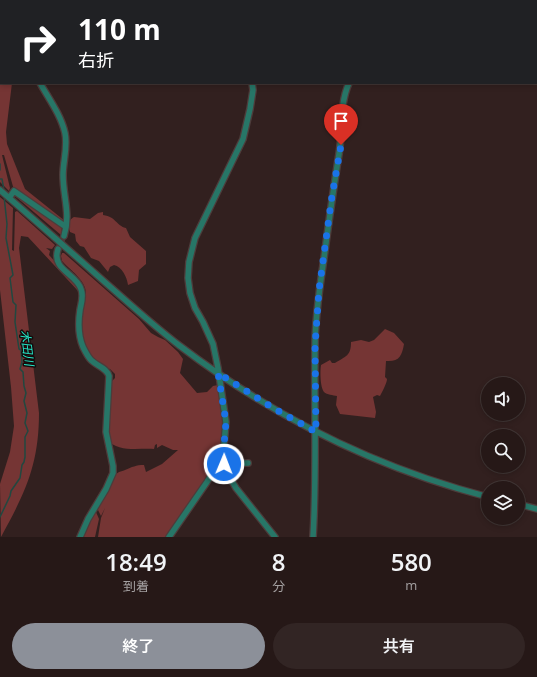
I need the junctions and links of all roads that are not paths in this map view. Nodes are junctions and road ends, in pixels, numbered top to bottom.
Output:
1 (41, 84) edge
2 (252, 84) edge
3 (349, 84) edge
4 (0, 190) edge
5 (9, 198) junction
6 (66, 227) junction
7 (64, 236) tunnel mouth
8 (58, 249) tunnel mouth
9 (218, 373) junction
10 (316, 432) junction
11 (223, 456) junction
12 (248, 463) dead end
13 (224, 464) junction
14 (481, 495) edge
15 (525, 506) edge
16 (537, 509) edge
17 (80, 537) edge
18 (169, 537) edge
19 (274, 537) edge
20 (313, 537) edge

1 - 6 street
2 - 9 street
3 - 10 street
4 - 5 street
5 - 6 street
5 - 9 street
6 - 7 street
8 - 17 street
9 - 10 street
9 - 11 street
10 - 14 street
10 - 20 street
11 - 13 street
11 - 18 street
12 - 13 street
13 - 19 street
15 - 16 street

